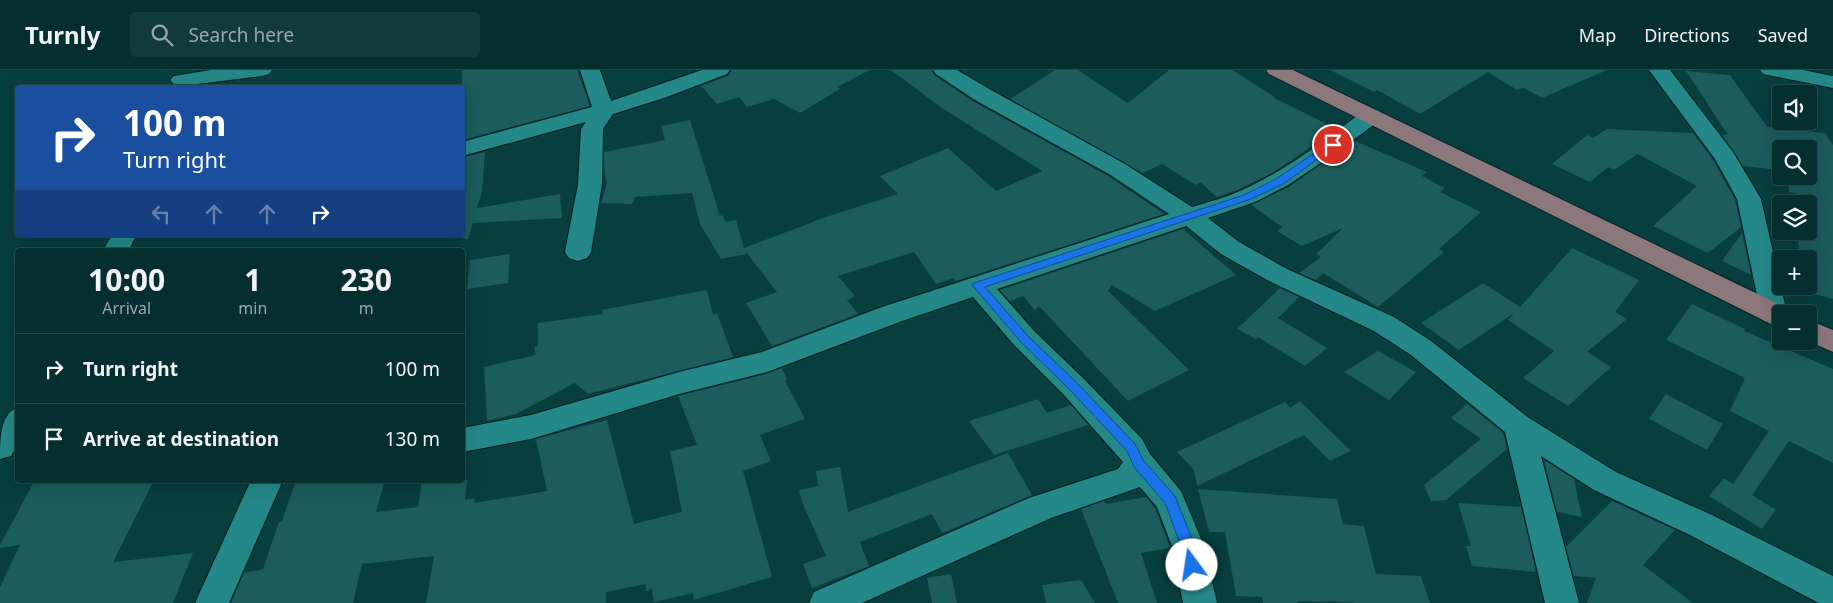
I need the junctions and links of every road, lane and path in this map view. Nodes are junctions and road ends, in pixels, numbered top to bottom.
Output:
1 (262, 70) edge
2 (590, 70) edge
3 (720, 70) edge
4 (943, 70) edge
5 (1276, 70) edge
6 (1659, 70) edge
7 (1770, 70) edge
8 (180, 79) edge
9 (1833, 82) edge
10 (604, 112) junction
11 (1371, 116) junction
12 (465, 148) edge
13 (1189, 216) junction
14 (578, 252) dead end
15 (978, 285) junction
16 (1775, 305) edge
17 (1772, 313) edge
18 (1817, 334) edge
19 (1833, 342) edge
20 (15, 423) edge
21 (1518, 426) junction
22 (465, 439) edge
23 (0, 447) edge
24 (1139, 463) junction
25 (266, 483) edge
26 (1833, 593) edge
27 (212, 603) edge
28 (826, 603) edge
29 (1200, 603) edge
30 (1562, 603) edge

1 - 8 street
2 - 10 street
3 - 10 street
4 - 13 street
5 - 11 main road
6 - 16 street
7 - 9 street
10 - 12 street
10 - 14 street
11 - 13 street
11 - 17 main road
13 - 15 street
13 - 21 street
15 - 22 street
15 - 24 street
18 - 19 main road
20 - 23 street
21 - 26 street
21 - 30 street
24 - 28 street
24 - 29 street
25 - 27 street

